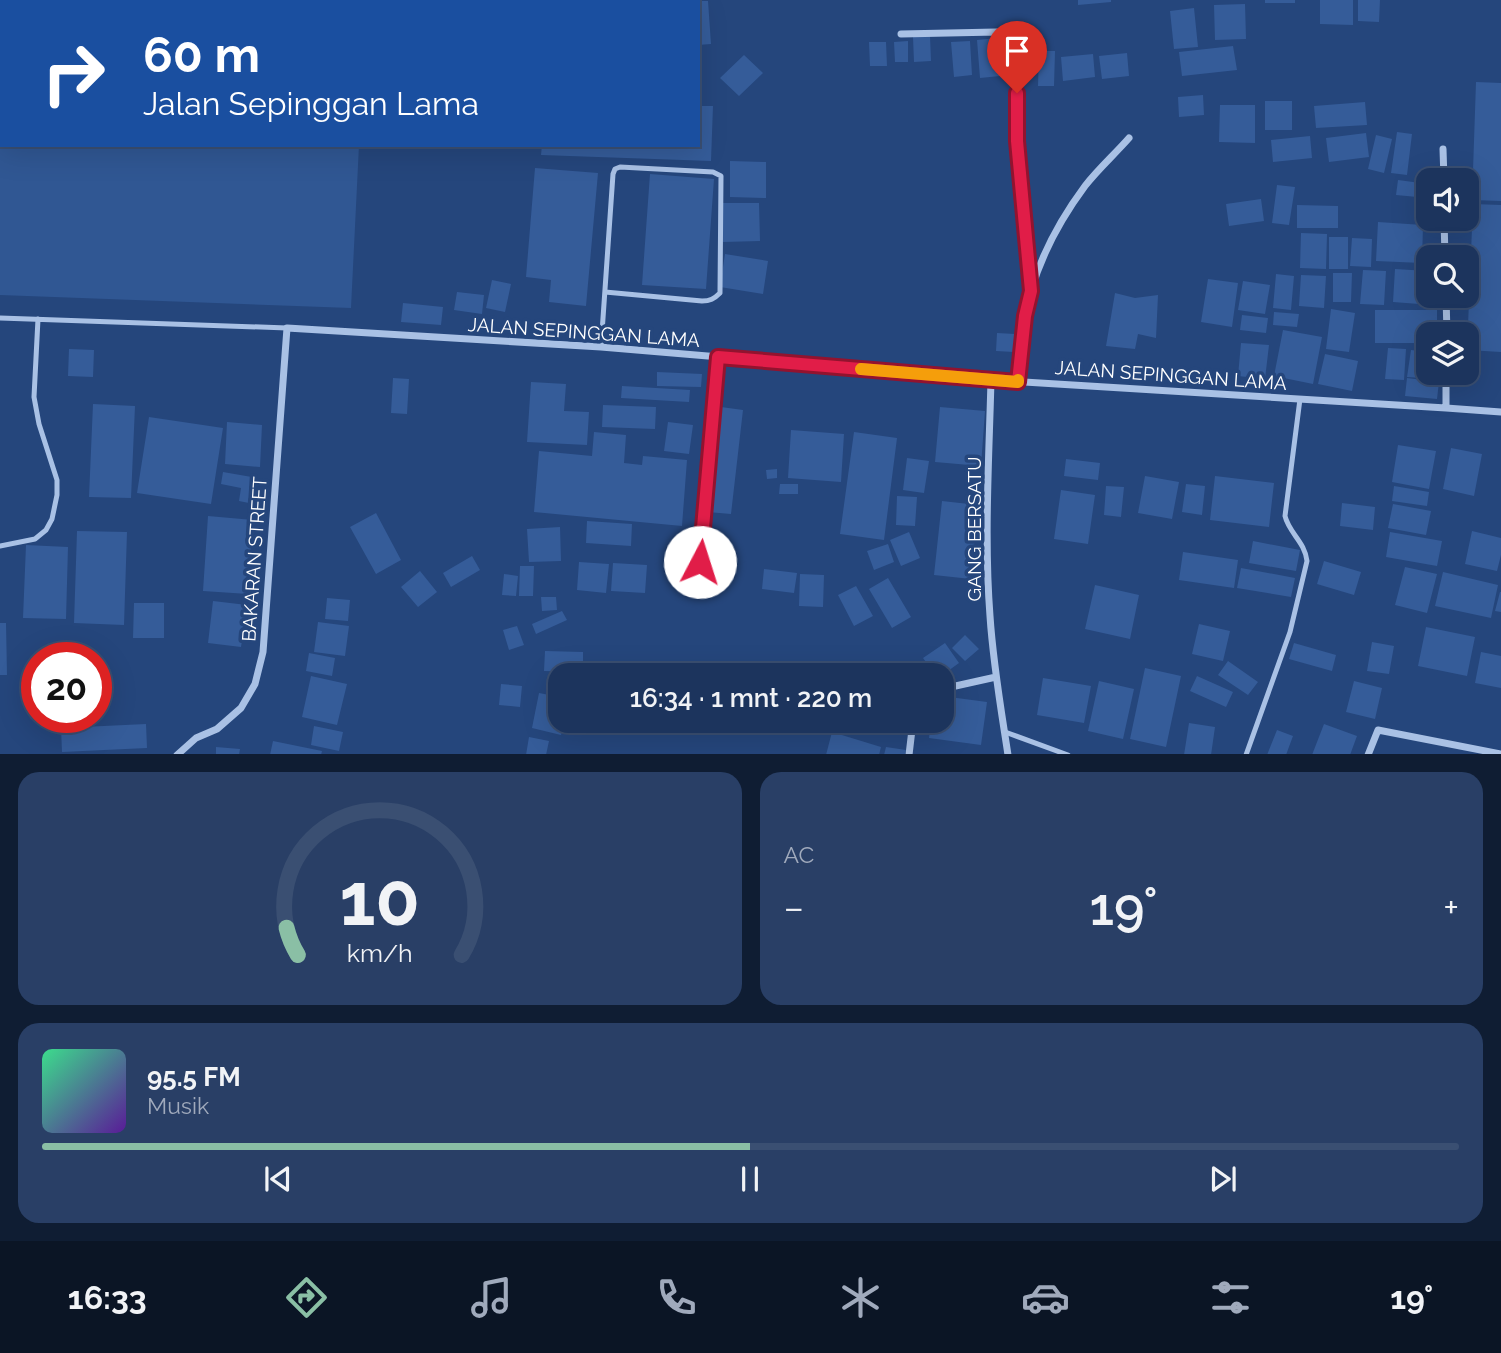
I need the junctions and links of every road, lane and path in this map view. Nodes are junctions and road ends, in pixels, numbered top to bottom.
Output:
1 (901, 34) dead end
2 (1129, 138) dead end
3 (1443, 149) dead end
4 (1444, 168) edge
5 (1031, 291) junction
6 (605, 292) junction
7 (0, 318) edge
8 (38, 319) junction
9 (287, 328) junction
10 (601, 347) junction
11 (718, 357) junction
12 (991, 380) junction
13 (1018, 382) junction
14 (1446, 385) edge
15 (1300, 399) junction
16 (1446, 408) junction
17 (1501, 412) edge
18 (0, 546) edge
19 (689, 578) dead end
20 (996, 677) junction
21 (954, 686) edge
22 (1004, 732) junction
23 (912, 733) edge
24 (177, 754) edge
25 (909, 754) edge
26 (1008, 754) edge
27 (1068, 754) edge
28 (1246, 754) edge
29 (1368, 754) edge
30 (1501, 754) edge

1 - 5 street
2 - 5 street
3 - 4 street
5 - 13 street
6 - 6 lane
6 - 10 lane
7 - 8 lane, JALAN SEPINGGAN LAMA
8 - 9 lane, JALAN SEPINGGAN LAMA
8 - 18 lane
9 - 10 street, JALAN SEPINGGAN LAMA
9 - 24 street, BAKARAN STREET
10 - 11 street, JALAN SEPINGGAN LAMA
11 - 12 street, JALAN SEPINGGAN LAMA
11 - 19 lane
12 - 13 street, JALAN SEPINGGAN LAMA
12 - 20 street, GANG BERSATU
13 - 15 street, JALAN SEPINGGAN LAMA
14 - 16 street
15 - 16 street, JALAN SEPINGGAN LAMA
15 - 28 lane
16 - 17 street, JALAN SEPINGGAN LAMA
20 - 21 street
20 - 22 street, GANG BERSATU
22 - 26 street, GANG BERSATU
22 - 27 lane
23 - 25 street
29 - 30 street

